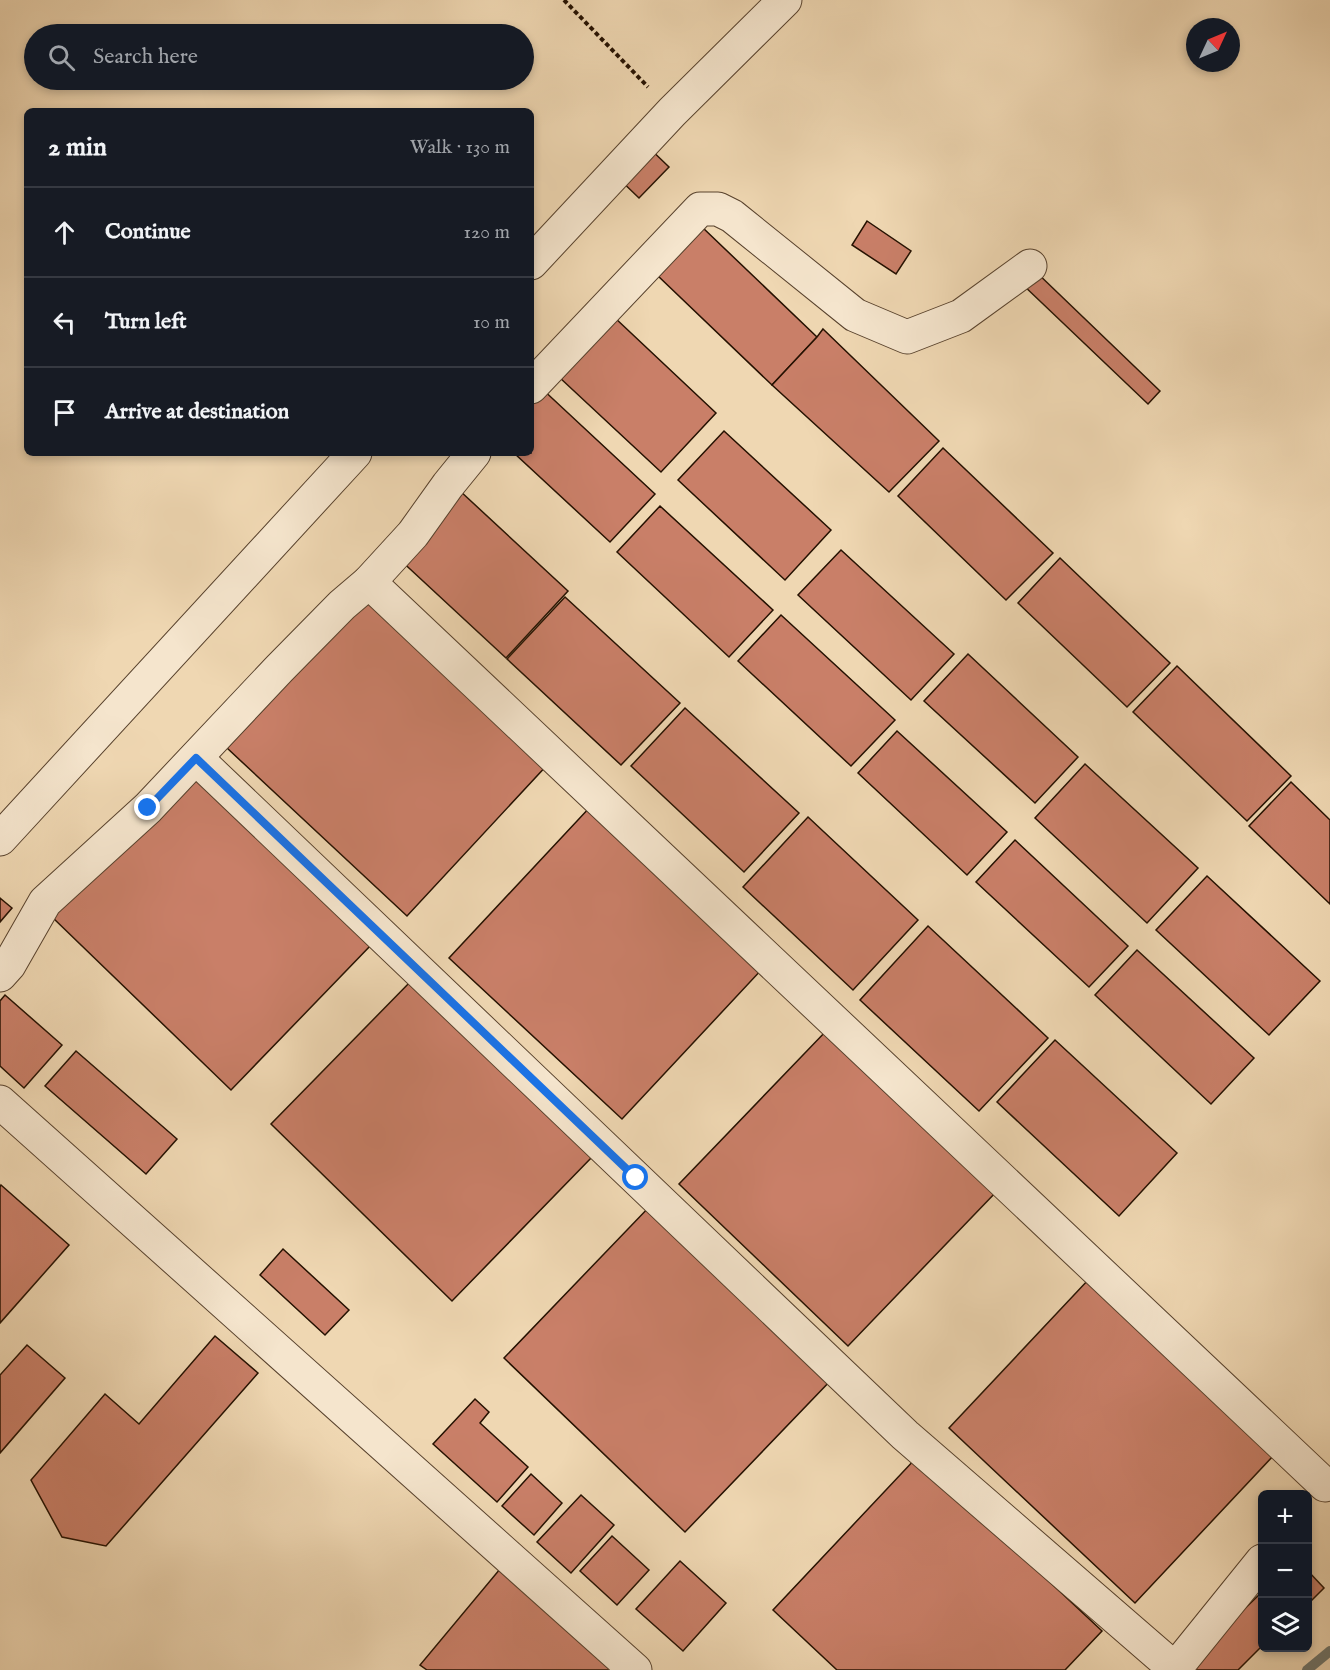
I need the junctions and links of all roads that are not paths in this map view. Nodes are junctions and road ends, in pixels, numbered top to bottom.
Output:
1 (785, 0) edge
2 (534, 260) edge
3 (1030, 266) dead end
4 (534, 384) edge
5 (352, 456) edge
6 (471, 456) edge
7 (369, 582) junction
8 (196, 758) junction
9 (0, 839) edge
10 (0, 975) edge
11 (0, 1102) edge
12 (1321, 1491) edge
13 (1258, 1567) edge
14 (635, 1670) edge
15 (1174, 1670) edge

1 - 2 street
3 - 4 street
5 - 9 street
6 - 7 street
7 - 8 street
7 - 12 street
8 - 10 street
8 - 15 street
11 - 14 street
13 - 15 street

